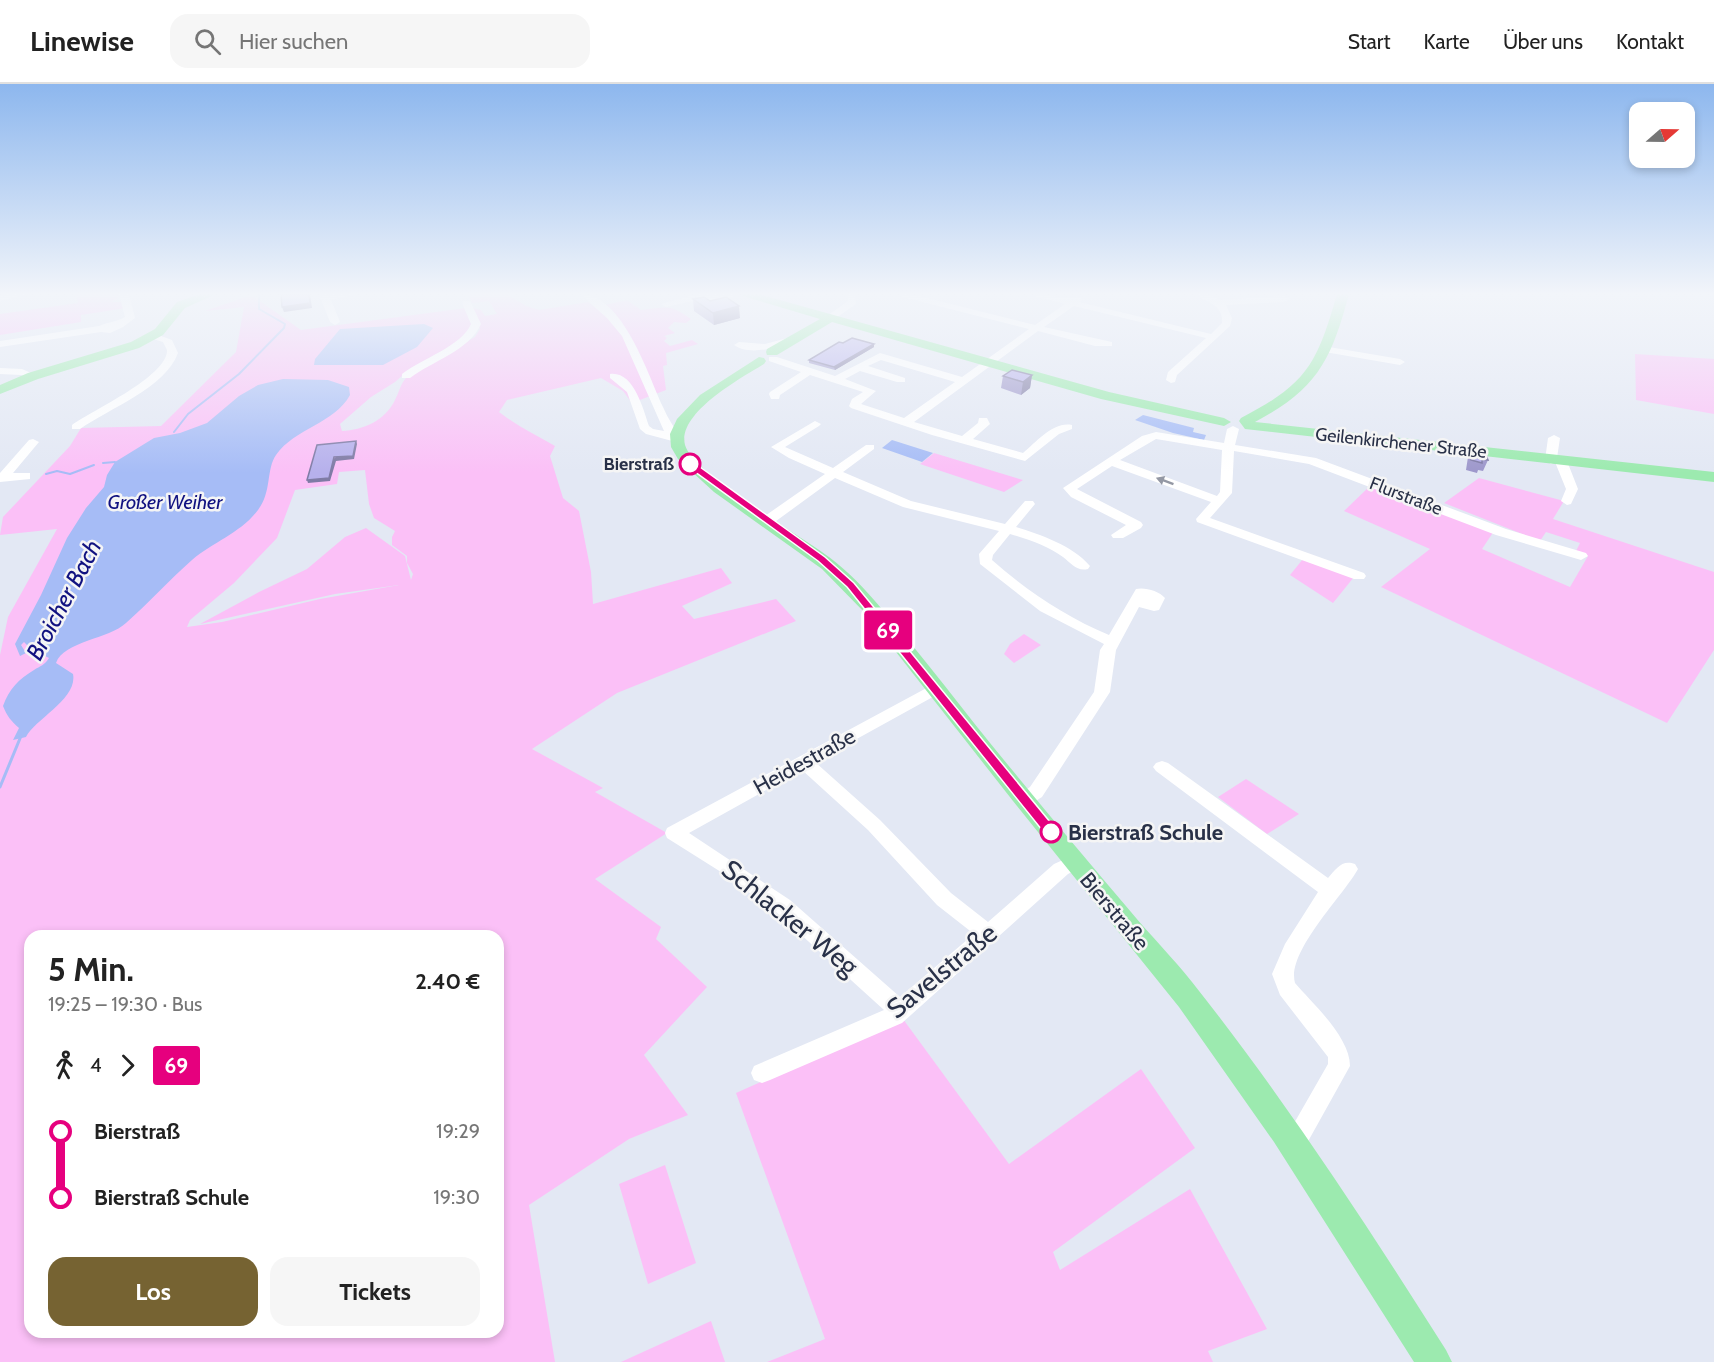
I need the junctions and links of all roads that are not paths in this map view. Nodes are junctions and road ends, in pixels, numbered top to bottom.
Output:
1 (112, 354) edge
2 (172, 354) edge
3 (440, 354) edge
4 (635, 354) edge
5 (759, 354) edge
6 (769, 354) edge
7 (957, 354) edge
8 (1002, 354) edge
9 (1195, 354) edge
10 (1321, 354) edge
11 (1350, 354) edge
12 (765, 356) junction
13 (1400, 362) dead end
14 (990, 363) junction
15 (859, 367) junction
16 (0, 371) edge
17 (809, 371) junction
18 (33, 376) junction
19 (406, 376) dead end
20 (614, 376) dead end
21 (835, 380) junction
22 (901, 380) dead end
23 (1171, 380) dead end
24 (958, 385) junction
25 (0, 390) edge
26 (775, 398) dead end
27 (983, 420) dead end
28 (906, 422) junction
29 (815, 424) dead end
30 (1238, 425) junction
31 (76, 427) dead end
32 (1068, 427) dead end
33 (1554, 438) dead end
34 (676, 439) junction
35 (965, 440) junction
36 (33, 442) dead end
37 (870, 447) dead end
38 (1228, 448) junction
39 (1556, 460) junction
40 (1110, 461) junction
41 (833, 473) junction
42 (26, 476) dead end
43 (1714, 477) edge
44 (1, 478) edge
45 (1220, 501) junction
46 (1567, 501) dead end
47 (1029, 504) dead end
48 (767, 521) junction
49 (1006, 529) junction
50 (1119, 535) dead end
51 (1581, 556) dead end
52 (1083, 566) dead end
53 (1359, 576) dead end
54 (1136, 602) dead end
55 (1113, 642) junction
56 (934, 689) junction
57 (803, 761) junction
58 (1161, 767) dead end
59 (1024, 800) junction
60 (674, 833) joint
61 (1074, 862) junction
62 (1348, 869) dead end
63 (1330, 890) junction
64 (989, 934) junction
65 (900, 1011) junction
66 (762, 1073) dead end
67 (1293, 1146) junction
68 (1434, 1362) edge

1 - 18 main road
2 - 31 street
3 - 19 street
4 - 34 street
5 - 12 street
6 - 12 main road
7 - 14 main road, Geilenkirchener Straße
8 - 14 street
9 - 23 street
10 - 30 main road
11 - 13 street
12 - 17 street
12 - 34 main road
14 - 24 street
14 - 30 main road, Geilenkirchener Straße
15 - 21 street
15 - 22 street
15 - 24 street
16 - 18 street
17 - 21 street
17 - 26 street
18 - 25 main road
20 - 34 street
21 - 28 street
24 - 28 street
27 - 35 street
28 - 35 street
29 - 41 street
30 - 38 street
30 - 39 main road, Geilenkirchener Straße
32 - 35 street
33 - 39 street
34 - 48 main road, Bierstraße
36 - 44 street
37 - 41 street
38 - 40 street, Flurstraße
38 - 45 street
38 - 51 street, Flurstraße
39 - 43 main road, Geilenkirchener Straße
39 - 46 street
45 -> 40 street
40 - 50 street, Flurstraße
41 - 48 street
41 - 49 street
42 - 44 street
45 - 53 street
47 - 49 street
48 - 56 main road, Bierstraße
49 - 52 street
49 - 55 street
54 - 55 street
55 - 59 street
56 - 57 street, Heidestraße
56 - 59 main road, Bierstraße
57 - 60 street, Heidestraße
57 - 64 street
58 - 63 street
59 - 61 main road, Bierstraße
60 - 65 street, Schlacker Weg
61 - 64 street, Savelstraße
61 - 67 main road, Bierstraße
62 - 63 street
63 - 67 street
64 - 65 street, Savelstraße
65 - 66 street, Savelstraße
67 - 68 main road, Bierstraße

